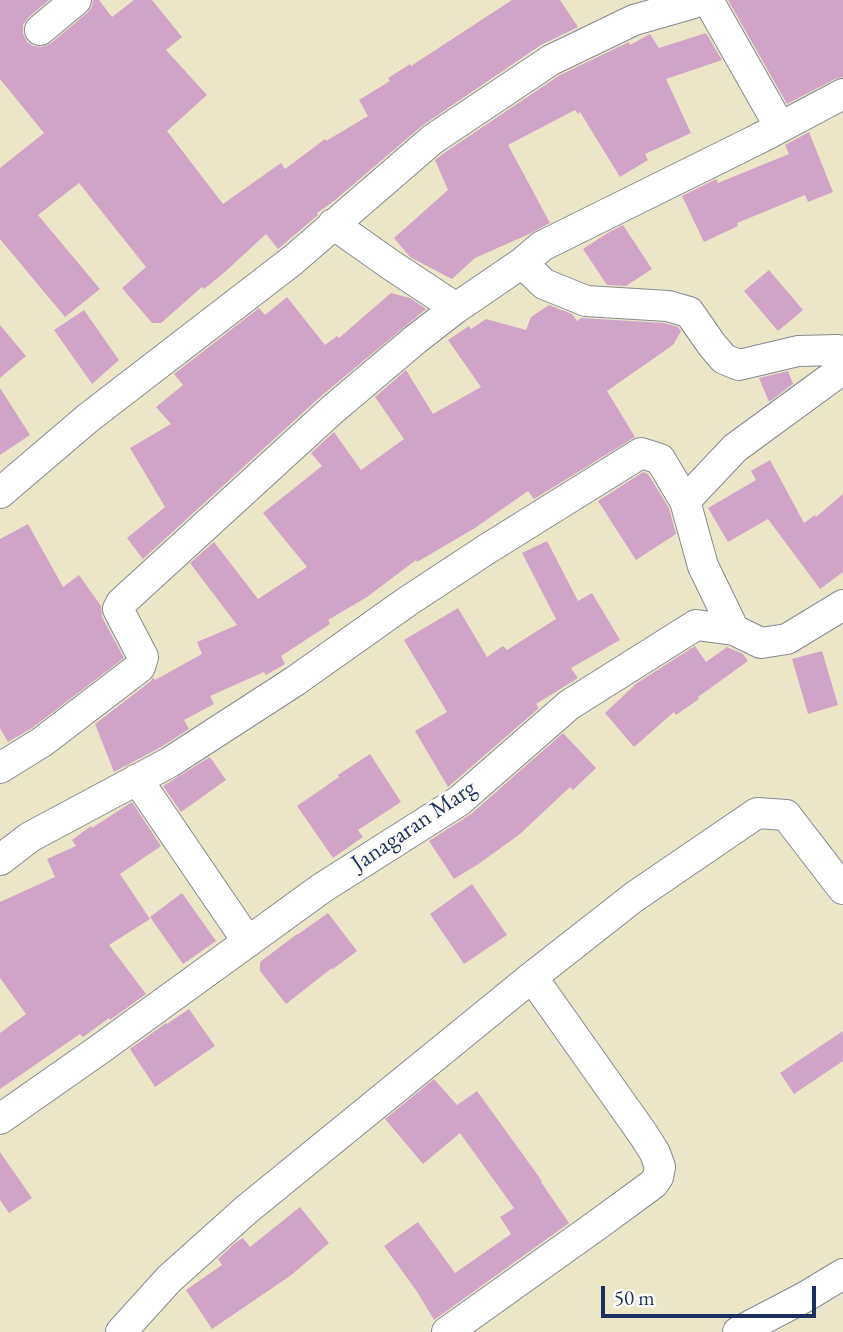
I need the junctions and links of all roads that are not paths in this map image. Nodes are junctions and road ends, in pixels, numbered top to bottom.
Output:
1 (76, 0) edge
2 (706, 0) edge
3 (40, 30) dead end
4 (843, 94) edge
5 (780, 127) junction
6 (333, 224) junction
7 (522, 263) junction
8 (456, 308) junction
9 (843, 352) edge
10 (843, 369) edge
11 (0, 493) edge
12 (685, 501) junction
13 (843, 605) edge
14 (734, 631) junction
15 (0, 768) edge
16 (137, 779) junction
17 (0, 860) edge
18 (843, 889) edge
19 (248, 942) junction
20 (532, 977) junction
21 (0, 1119) edge
22 (843, 1274) edge
23 (121, 1332) edge
24 (447, 1332) edge
25 (738, 1332) edge

1 - 3 street
2 - 5 street
2 - 6 street
4 - 5 street
5 - 7 street
6 - 8 street
6 - 11 street
7 - 8 street
7 - 9 street
8 - 15 street
10 - 12 street
12 - 14 street
12 - 16 street
13 - 14 street, Janagaran Marg
14 - 19 street, Janagaran Marg
16 - 17 street
16 - 19 street
18 - 20 street
19 - 21 street, Janagaran Marg
20 - 23 street
20 - 24 street
22 - 25 street

